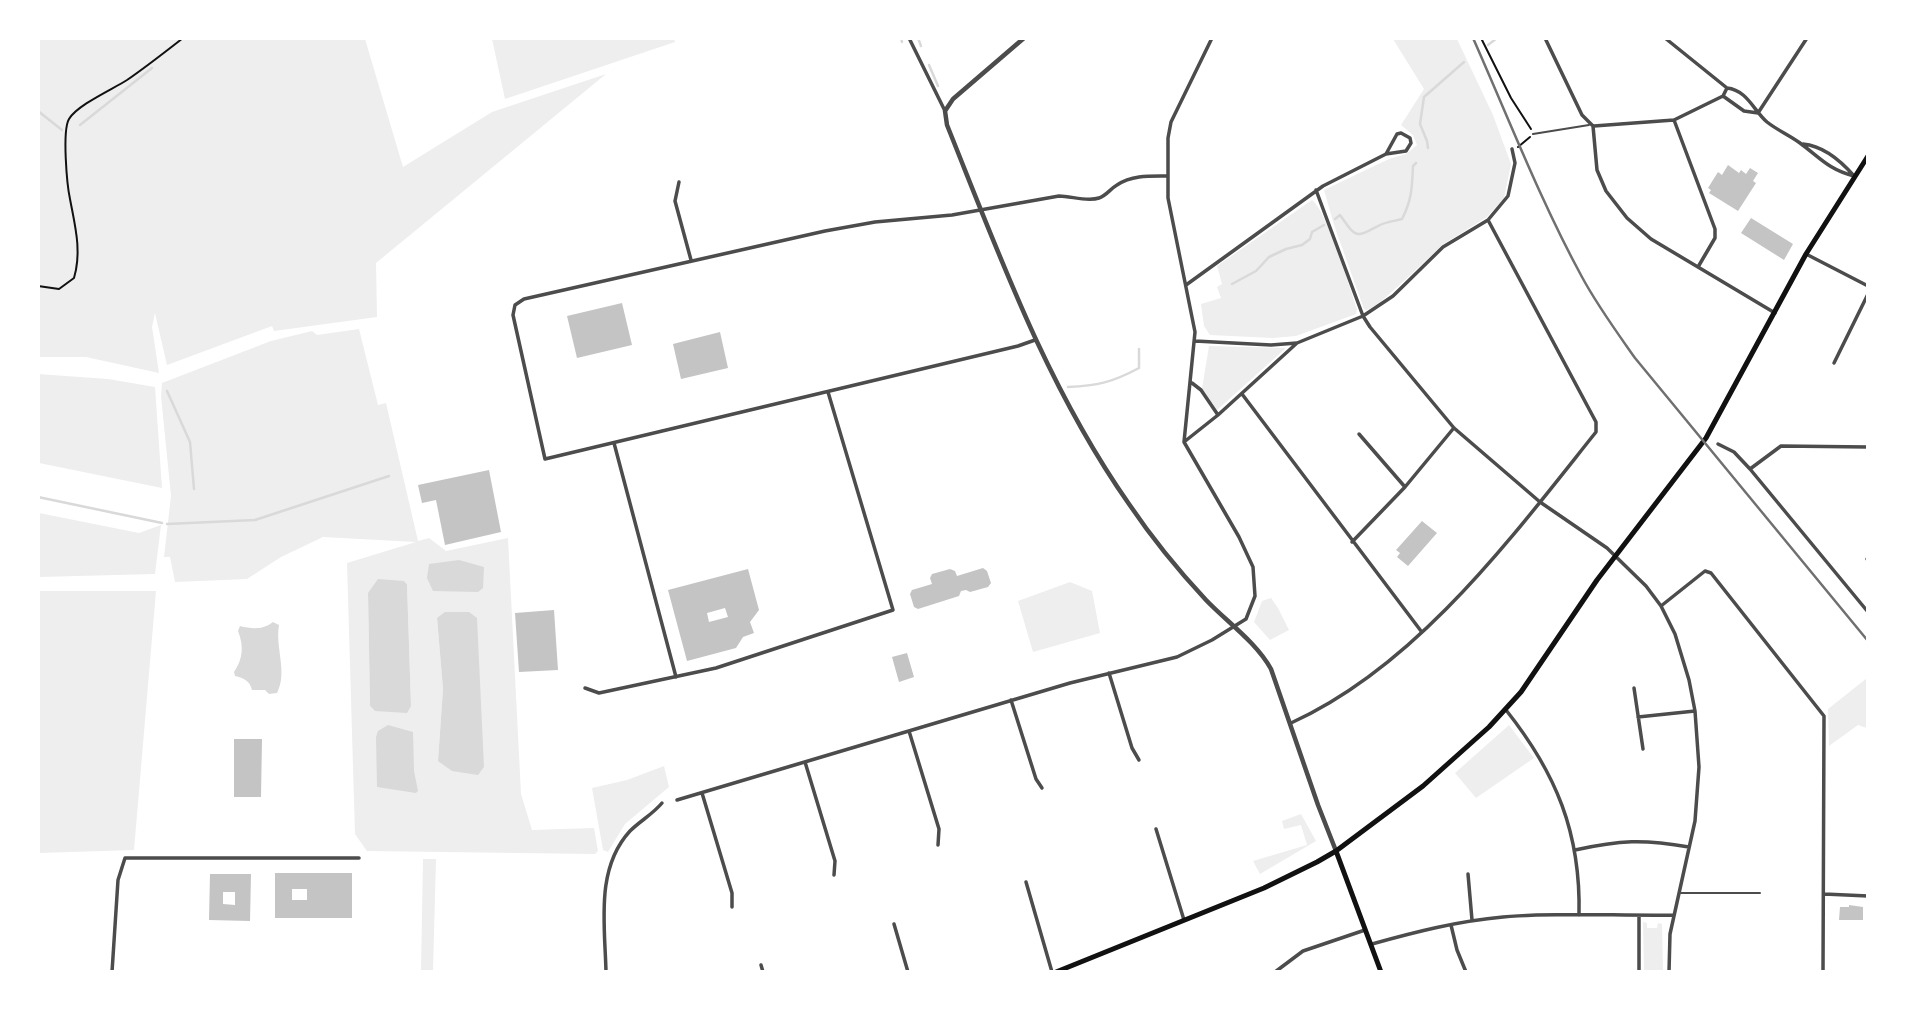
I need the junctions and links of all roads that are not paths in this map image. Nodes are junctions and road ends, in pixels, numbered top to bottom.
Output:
1 (909, 38) edge
2 (1024, 38) edge
3 (1212, 38) edge
4 (1545, 38) edge
5 (1665, 38) edge
6 (1806, 39) edge
7 (1727, 88) junction
8 (1723, 96) junction
9 (945, 111) junction
10 (1758, 113) junction
11 (1674, 120) junction
12 (1592, 126) junction
13 (1532, 134) road end
14 (1801, 143) junction
15 (1512, 149) road end
16 (1386, 155) junction
17 (1867, 156) edge
18 (1167, 176) junction
19 (1854, 176) junction
20 (678, 182) dead end
21 (1316, 190) junction
22 (981, 209) junction
23 (1488, 220) junction
24 (1806, 254) junction
25 (691, 261) junction
26 (1698, 267) junction
27 (1186, 285) junction
28 (1867, 286) edge
29 (1867, 294) edge
30 (1774, 313) junction
31 (1363, 316) junction
32 (1035, 340) junction
33 (1195, 341) junction
34 (1297, 343) junction
35 (1834, 363) dead end
36 (1192, 383) junction
37 (828, 392) junction
38 (1242, 394) junction
39 (1218, 415) junction
40 (1454, 428) junction
41 (1359, 434) dead end
42 (1184, 442) junction
43 (614, 443) junction
44 (1718, 443) dead end
45 (1867, 447) edge
46 (1750, 469) junction
47 (1405, 487) junction
48 (1540, 502) junction
49 (1352, 542) junction
50 (1615, 555) junction
51 (1661, 606) junction
52 (1867, 612) edge
53 (1235, 627) junction
54 (1421, 631) junction
55 (1109, 673) junction
56 (676, 677) junction
57 (585, 688) dead end
58 (1634, 688) dead end
59 (1012, 700) junction
60 (1506, 710) junction
61 (1695, 711) junction
62 (1638, 717) junction
63 (1291, 723) junction
64 (909, 731) junction
65 (1643, 749) dead end
66 (1139, 760) dead end
67 (805, 762) junction
68 (1042, 788) dead end
69 (702, 793) junction
70 (677, 800) dead end
71 (662, 803) dead end
72 (1156, 829) dead end
73 (937, 845) dead end
74 (1689, 847) junction
75 (1575, 850) junction
76 (1336, 851) junction
77 (359, 858) dead end
78 (1468, 874) dead end
79 (834, 875) dead end
80 (1026, 882) dead end
81 (1680, 893) junction
82 (1760, 893) dead end
83 (1824, 894) junction
84 (1867, 896) edge
85 (732, 907) dead end
86 (1579, 915) junction
87 (1674, 915) junction
88 (1639, 916) junction
89 (1472, 920) junction
90 (1184, 921) junction
91 (894, 924) dead end
92 (1451, 925) junction
93 (1367, 930) junction
94 (1372, 944) junction
95 (761, 965) dead end
96 (112, 971) edge
97 (606, 971) edge
98 (762, 971) edge
99 (908, 971) edge
100 (1054, 971) edge
101 (1275, 971) edge
102 (1381, 971) edge
103 (1466, 971) edge
104 (1639, 971) edge
105 (1669, 971) edge
106 (1823, 971) edge

1 - 9 street
2 - 9 street
3 - 18 street
4 - 12 street
5 - 7 street
6 - 10 street
7 - 8 street
7 - 10 street
8 - 10 street
8 - 11 street
9 - 22 street
10 - 14 street
11 - 12 street
11 - 26 street
12 - 13 lane
12 - 26 street
14 - 19 street
14 - 19 street
15 - 23 street
16 - 16 street
16 - 21 street
17 - 19 main road
18 - 22 street
18 - 27 street
19 - 24 main road
20 - 25 street
21 - 27 street
21 - 31 street
22 - 25 street
22 - 32 street
23 - 31 street
23 - 48 street
24 - 28 street
24 - 30 main road
25 - 43 street
26 - 30 street
27 - 33 street
29 - 35 street
30 - 50 main road
31 - 34 street
31 - 40 street
32 - 37 street
32 - 53 street
33 - 34 street
33 - 36 street
34 - 38 street
36 - 39 street
36 - 42 street
37 - 43 street
37 - 56 street
38 - 39 street
38 - 49 street
39 - 42 street
40 - 47 street
40 - 48 street
41 - 47 street
42 - 53 street
43 - 56 street
44 - 46 street
45 - 46 street
46 - 52 street
47 - 49 street
48 - 50 street
48 - 54 street
49 - 54 street
50 - 51 street
50 - 60 main road
51 - 61 street
51 - 83 street
53 - 55 street
53 - 63 street
54 - 63 street
55 - 59 street
55 - 66 street
56 - 57 street
58 - 62 street
59 - 64 street
59 - 68 street
60 - 75 street
60 - 76 main road
61 - 62 street
61 - 74 street
62 - 65 street
63 - 76 street
64 - 67 street
64 - 73 street
67 - 69 street
67 - 79 street
69 - 70 street
69 - 85 street
71 - 97 street
72 - 90 street
74 - 75 street
74 - 81 street
75 - 86 street
76 - 90 main road
76 - 93 main road
77 - 96 street
78 - 89 street
80 - 100 street
81 - 82 lane
81 - 87 street
83 - 84 street
83 - 106 street
86 - 88 street
86 - 89 street
87 - 88 street
87 - 105 street
88 - 104 street
89 - 92 street
90 - 100 main road
91 - 99 street
92 - 94 street
92 - 103 street
93 - 94 main road
93 - 101 street
94 - 102 main road
95 - 98 street

